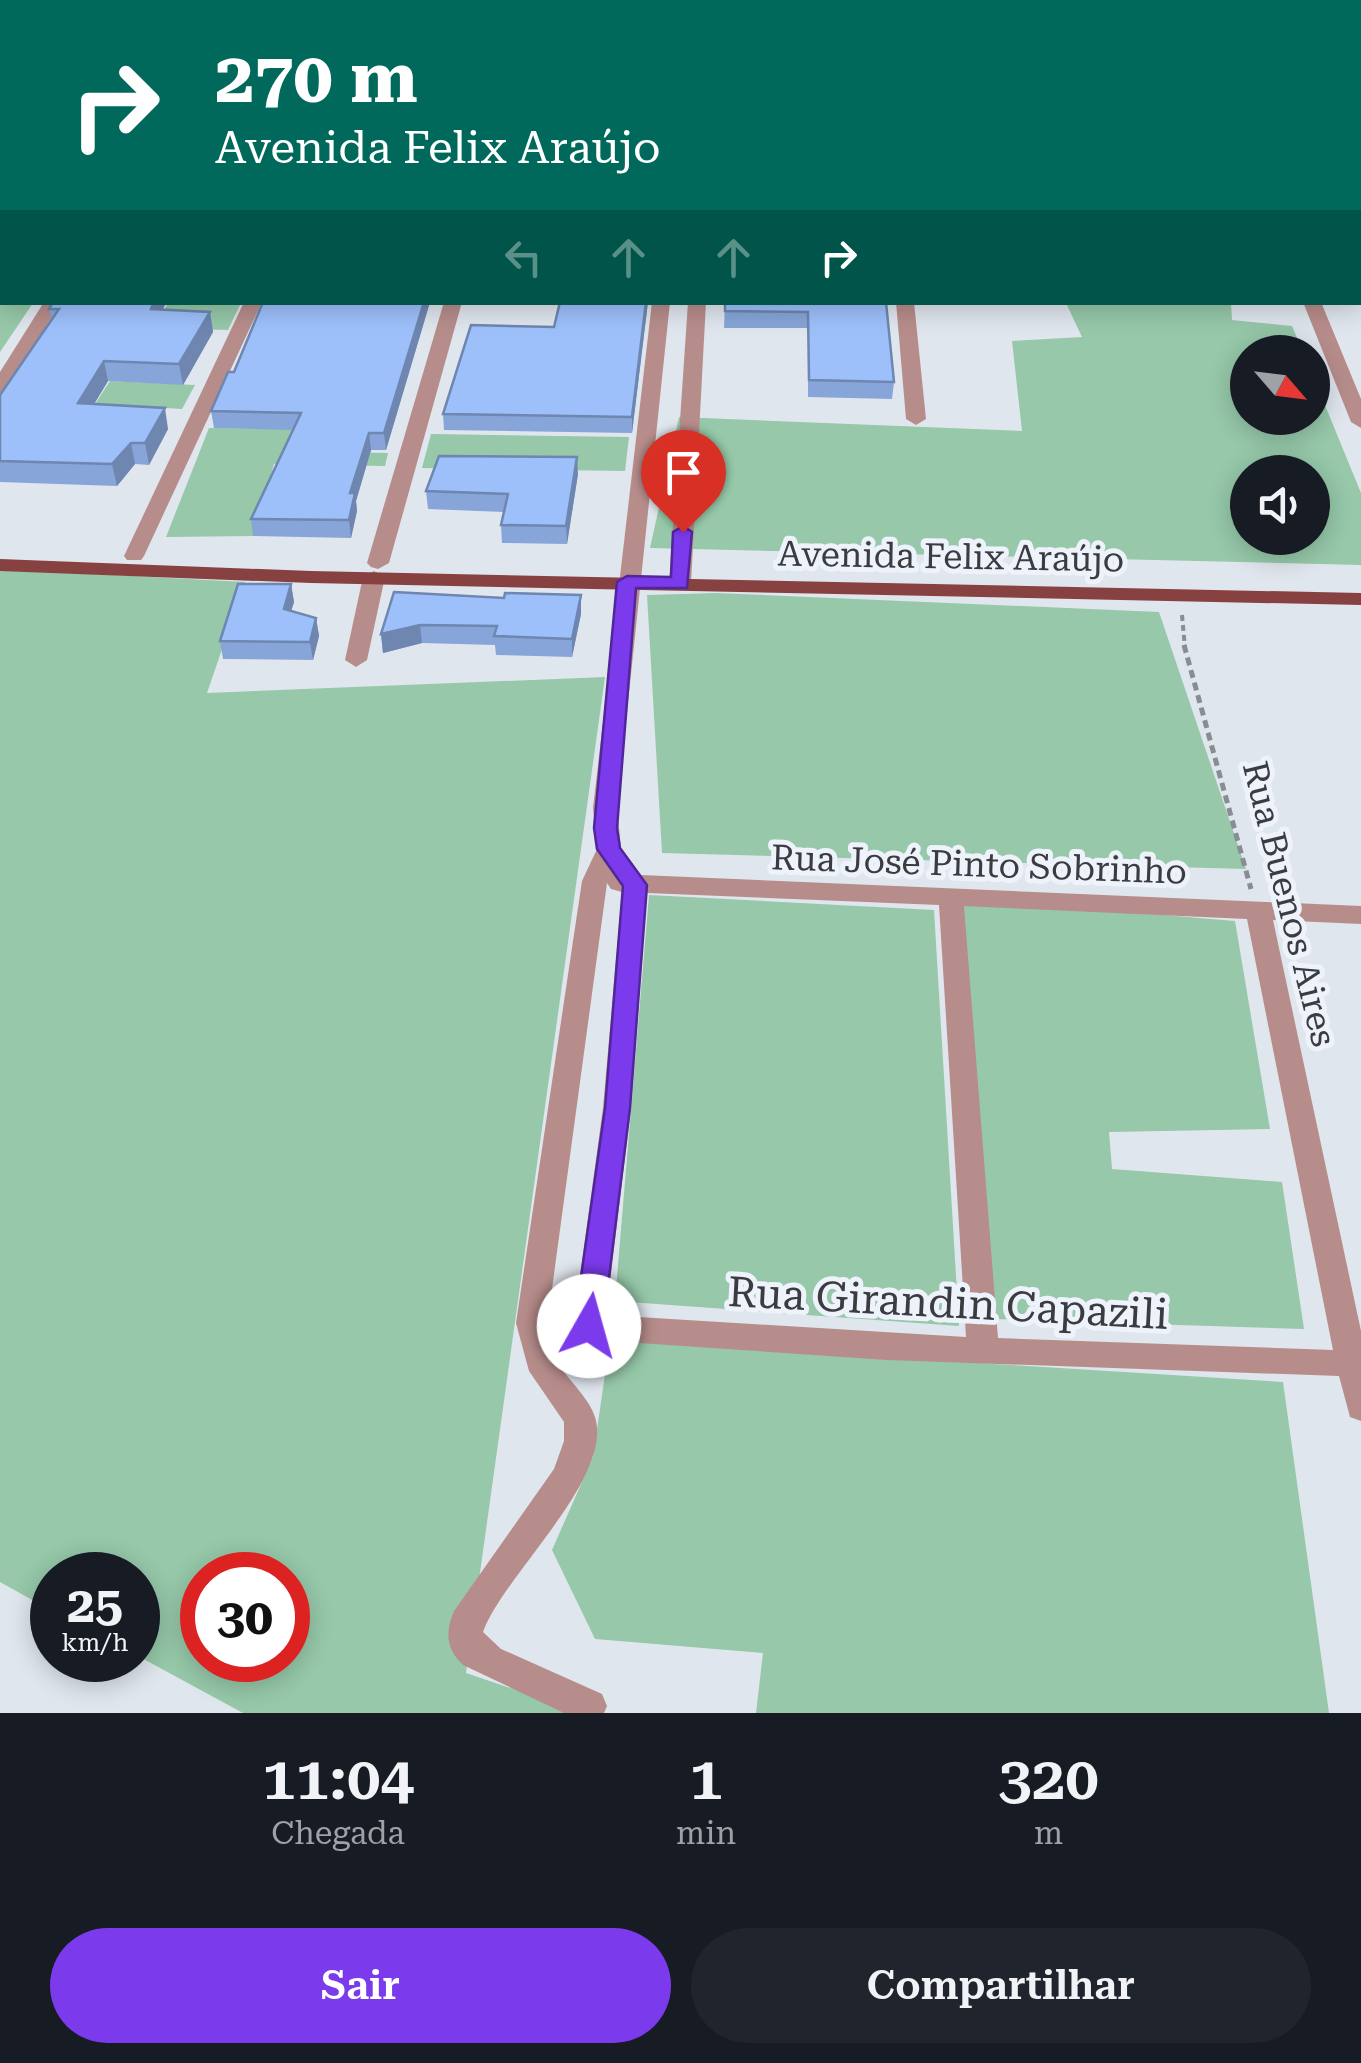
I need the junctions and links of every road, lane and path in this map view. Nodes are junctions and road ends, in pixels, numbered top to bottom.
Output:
1 (50, 305) edge
2 (252, 305) edge
3 (452, 305) edge
4 (661, 305) edge
5 (697, 305) edge
6 (905, 305) edge
7 (1313, 305) edge
8 (0, 388) edge
9 (916, 419) dead end
10 (1361, 422) edge
11 (0, 551) edge
12 (134, 556) junction
13 (0, 565) edge
14 (376, 570) junction
15 (628, 576) junction
16 (680, 577) junction
17 (1361, 586) edge
18 (1181, 595) junction
19 (1361, 599) edge
20 (356, 660) dead end
21 (608, 849) junction
22 (595, 880) junction
23 (635, 885) junction
24 (951, 898) junction
25 (1258, 911) junction
26 (1361, 915) edge
27 (532, 1323) junction
28 (589, 1326) junction
29 (983, 1350) junction
30 (1356, 1364) edge
31 (545, 1371) junction
32 (1361, 1407) edge
33 (589, 1706) dead end

1 - 8 street
2 - 12 street
3 - 14 street
4 - 15 street
5 - 16 street
6 - 9 street
7 - 10 street
11 - 12 main road, Avenida Felix Araújo
12 - 14 main road, Avenida Felix Araújo
13 - 14 main road, Avenida Felix Araújo
14 - 15 main road, Avenida Felix Araújo
14 - 20 street
15 - 16 main road, Avenida Felix Araújo
15 - 21 street
16 - 17 main road, Avenida Felix Araújo
16 - 18 main road, Avenida Felix Araújo
18 - 19 main road, Avenida Felix Araújo
18 - 25 path, Rua Buenos Aires
21 - 22 street
21 - 23 street
22 - 23 street, Rua José Pinto Sobrinho
22 - 27 street
23 - 24 street, Rua José Pinto Sobrinho
23 - 28 street
24 - 25 street, Rua José Pinto Sobrinho
24 - 29 street
25 - 26 street, Rua José Pinto Sobrinho
25 - 30 street, Rua Buenos Aires
27 - 28 street, Rua Girandin Capazili
27 - 31 street
28 - 29 street, Rua Girandin Capazili
28 - 31 street
29 - 30 street, Rua Girandin Capazili
30 - 32 street, Rua Buenos Aires
31 - 33 street

